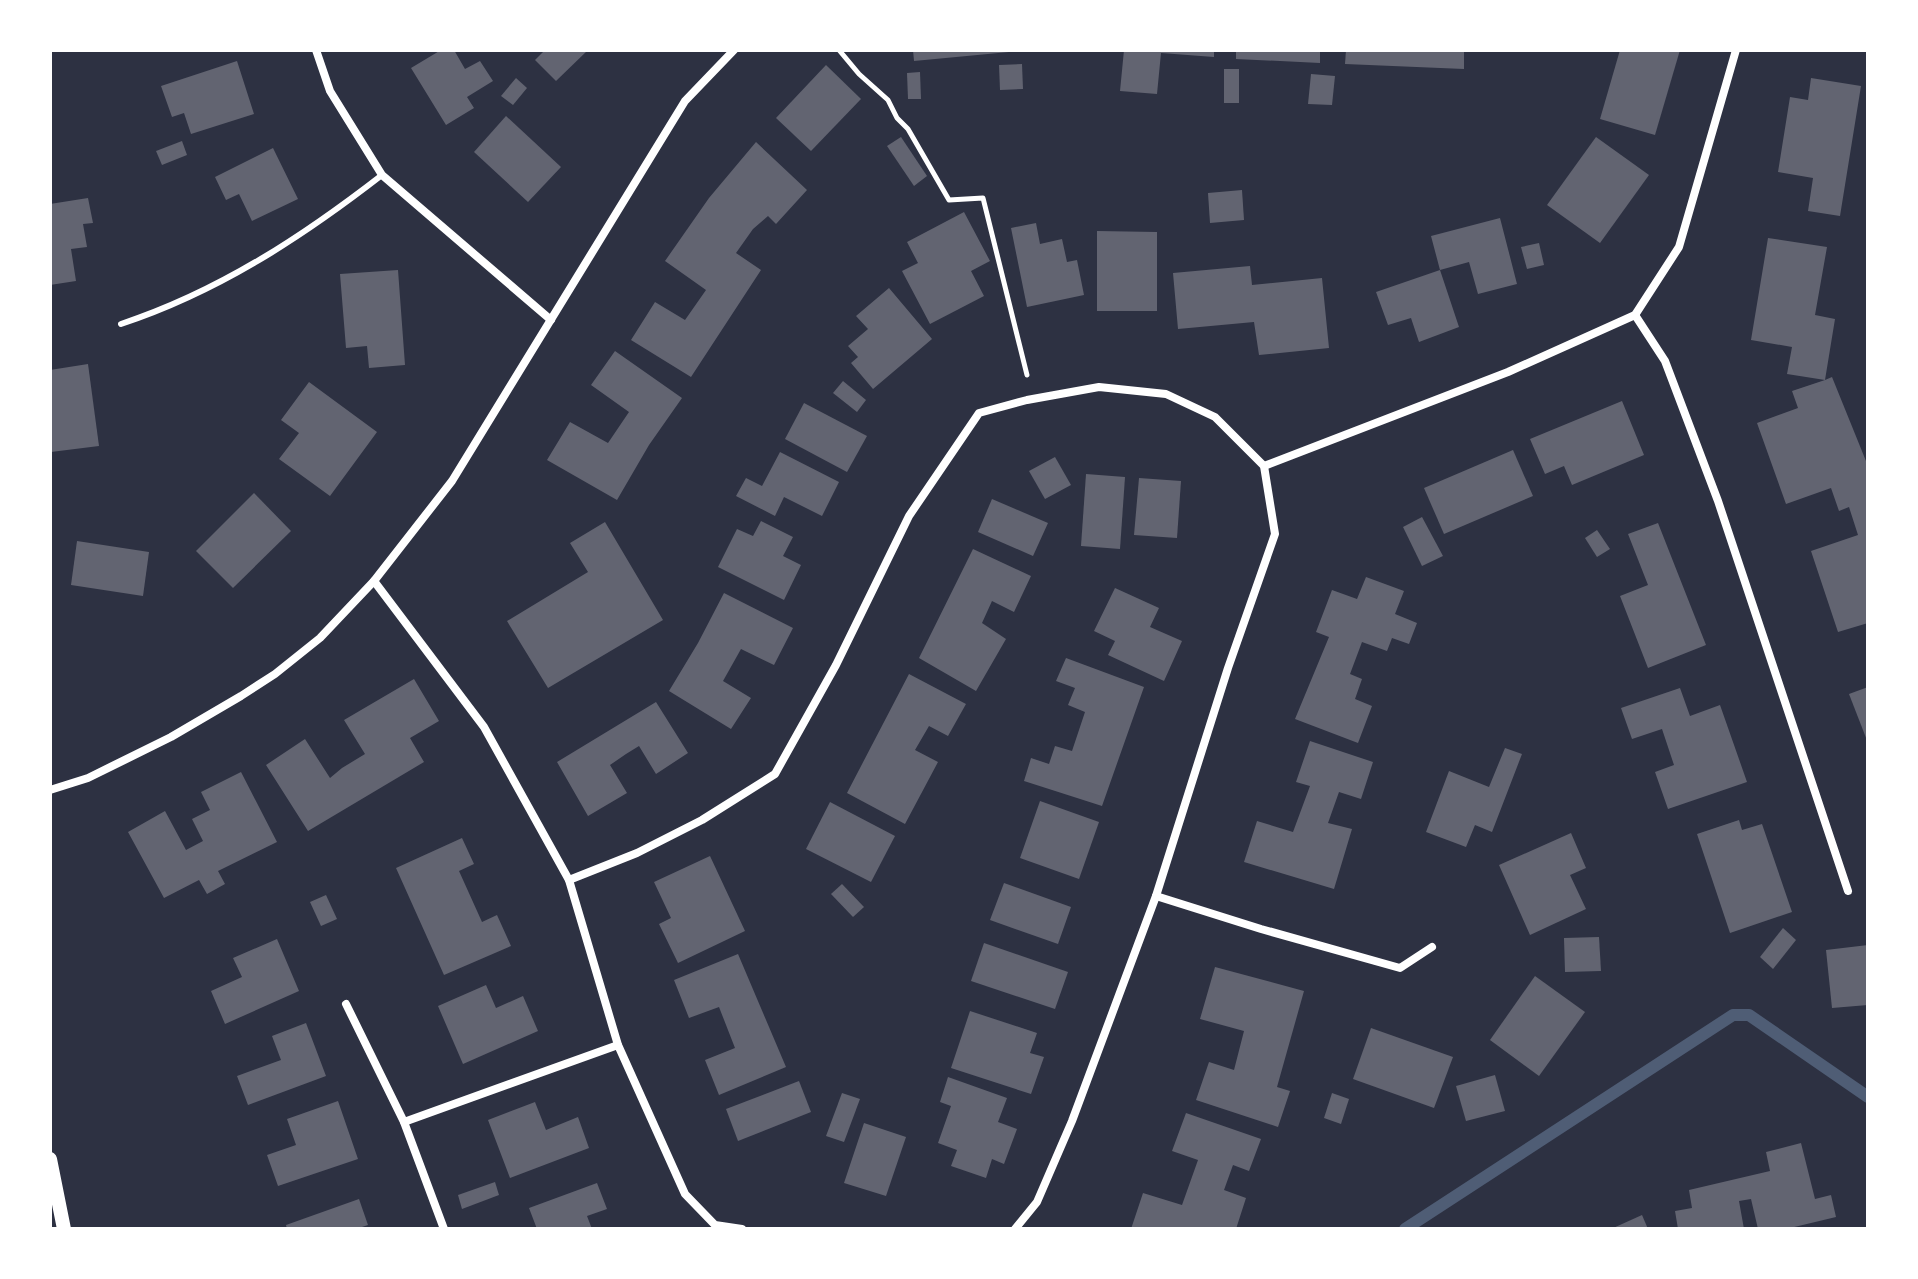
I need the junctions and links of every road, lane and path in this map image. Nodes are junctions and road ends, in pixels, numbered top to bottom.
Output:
1 (316, 50) edge
2 (734, 50) edge
3 (839, 50) edge
4 (1736, 50) edge
5 (382, 175) junction
6 (1635, 315) junction
7 (551, 320) junction
8 (121, 324) dead end
9 (1027, 400) junction
10 (1264, 466) junction
11 (374, 581) junction
12 (50, 790) edge
13 (569, 880) junction
14 (1848, 891) dead end
15 (1156, 896) junction
16 (1432, 947) dead end
17 (346, 1004) dead end
18 (618, 1045) junction
19 (404, 1122) junction
20 (50, 1159) edge
21 (714, 1227) edge
22 (64, 1229) edge
23 (444, 1229) edge
24 (742, 1229) edge
25 (1015, 1229) edge

1 - 5 street
2 - 7 street
3 - 9 path
4 - 6 street
5 - 7 street
5 - 8 lane
6 - 10 street
6 - 14 street
7 - 11 street
9 - 10 street
9 - 13 street
10 - 15 street
11 - 12 street
11 - 13 street
13 - 18 street
15 - 16 street
15 - 25 street
17 - 19 street
18 - 19 street
18 - 21 street
19 - 23 street
20 - 22 street
21 - 24 street

